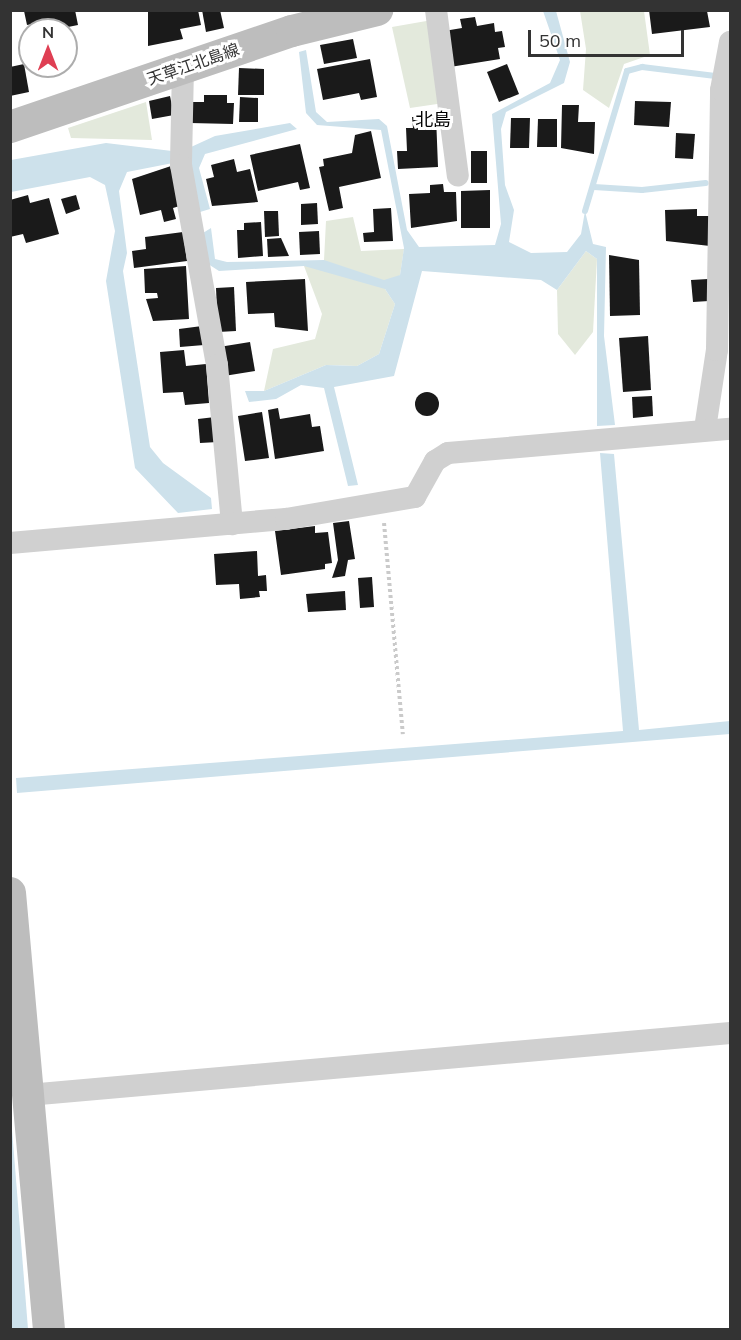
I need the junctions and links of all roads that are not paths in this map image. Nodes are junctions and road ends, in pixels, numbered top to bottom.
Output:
1 (378, 10) edge
2 (436, 10) edge
3 (730, 42) edge
4 (183, 67) junction
5 (10, 127) edge
6 (458, 176) dead end
7 (705, 429) junction
8 (730, 429) edge
9 (232, 524) junction
10 (10, 543) edge
11 (10, 893) edge
12 (730, 1033) edge
13 (28, 1095) junction
14 (49, 1329) edge

1 - 4 street, 天草江北島線
2 - 6 street
3 - 7 street
4 - 5 street, 天草江北島線
4 - 9 street
7 - 8 street
7 - 9 street
9 - 10 street
11 - 13 street
12 - 13 street
13 - 14 street

